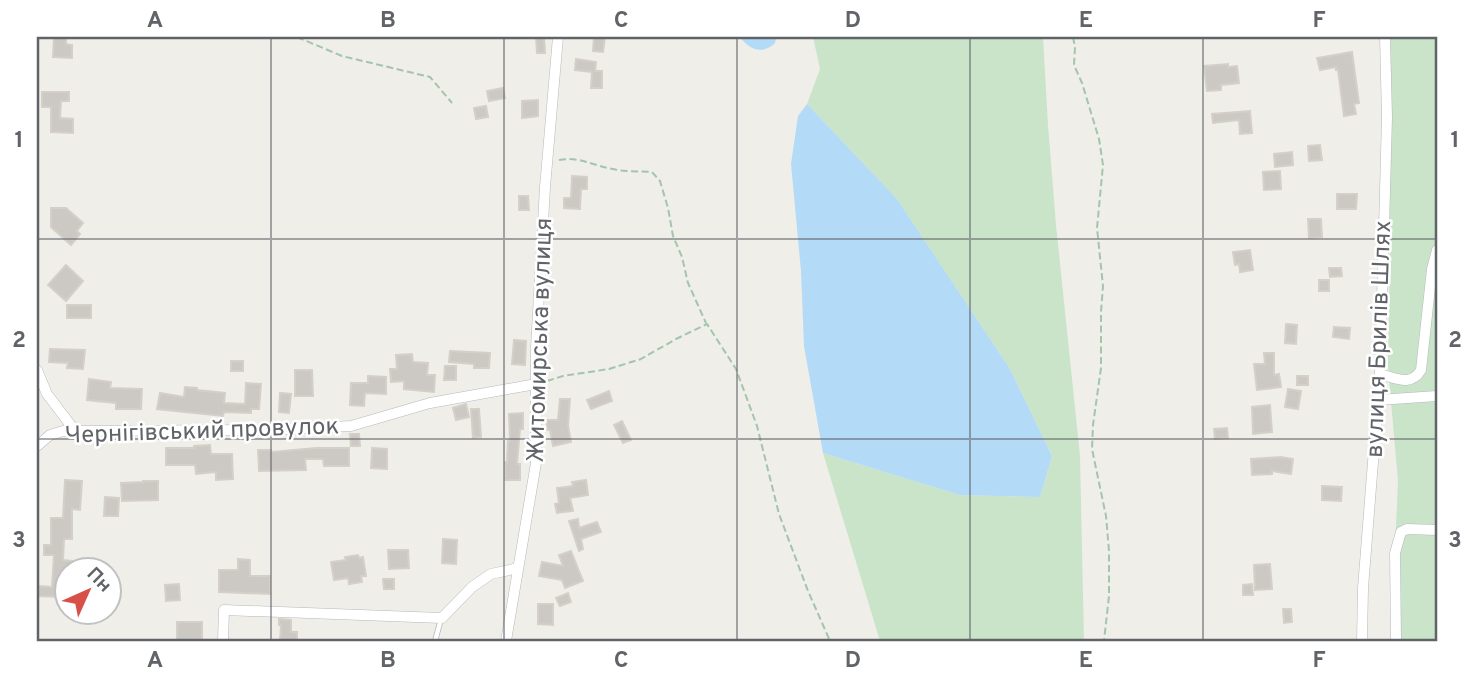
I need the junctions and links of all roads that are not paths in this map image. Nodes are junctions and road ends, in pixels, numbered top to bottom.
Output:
1 (558, 37) edge
2 (1385, 37) edge
3 (1437, 250) edge
4 (37, 370) edge
5 (1380, 374) junction
6 (536, 384) junction
7 (1437, 396) edge
8 (1378, 400) junction
9 (76, 432) junction
10 (37, 446) edge
11 (1437, 530) edge
12 (518, 568) junction
13 (442, 618) junction
14 (223, 641) edge
15 (435, 641) edge
16 (506, 641) edge
17 (1362, 641) edge
18 (1396, 641) edge

1 - 6 street, Житомирська вулиця
2 - 5 street, вулиця Брилів Шлях
3 - 5 street
4 - 9 street
5 - 8 street, вулиця Брилів Шлях
6 - 9 street, Чернігівський провулок
6 - 12 street, Житомирська вулиця
7 - 8 street
8 - 17 street, вулиця Брилів Шлях
9 - 10 street, Чернігівський провулок
11 - 18 street
12 - 13 street
12 - 16 street, Житомирська вулиця
13 - 14 street
13 - 15 lane

